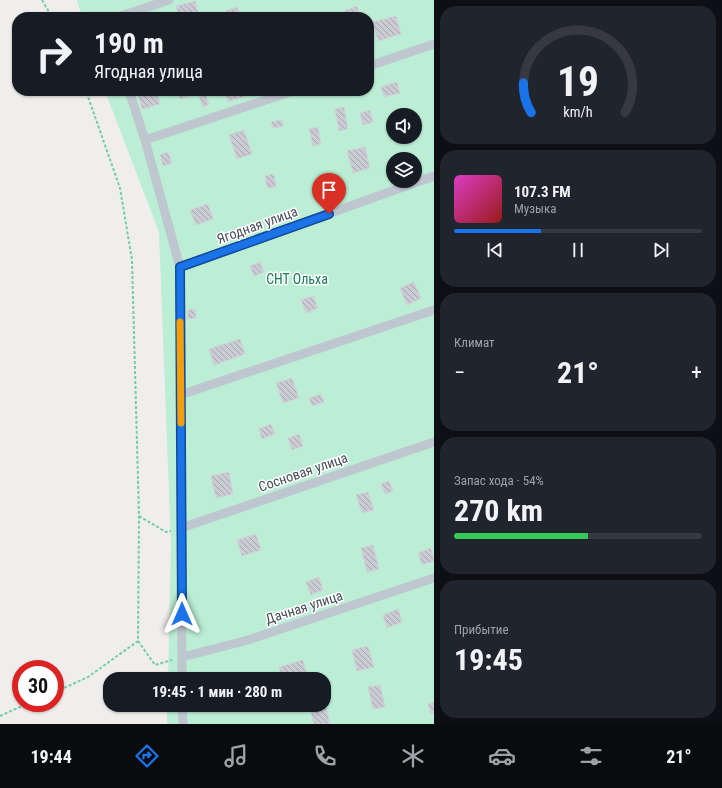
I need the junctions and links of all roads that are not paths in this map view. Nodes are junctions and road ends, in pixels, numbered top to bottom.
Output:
1 (169, 0) edge
2 (133, 12) edge
3 (434, 44) edge
4 (374, 64) edge
5 (131, 96) edge
6 (278, 96) edge
7 (145, 140) junction
8 (434, 176) edge
9 (180, 267) junction
10 (434, 310) edge
11 (180, 396) junction
12 (434, 442) edge
13 (181, 528) junction
14 (434, 578) edge
15 (182, 657) junction
16 (182, 672) edge
17 (182, 712) edge
18 (183, 724) edge

1 - 2 street
3 - 4 street
5 - 7 street
6 - 7 street
7 - 9 street
8 - 9 street, Ягодная улица
9 - 11 street
10 - 11 street
11 - 13 street
12 - 13 street, Сосновая улица
13 - 15 street
14 - 15 street, Дачная улица
15 - 16 street
17 - 18 street

